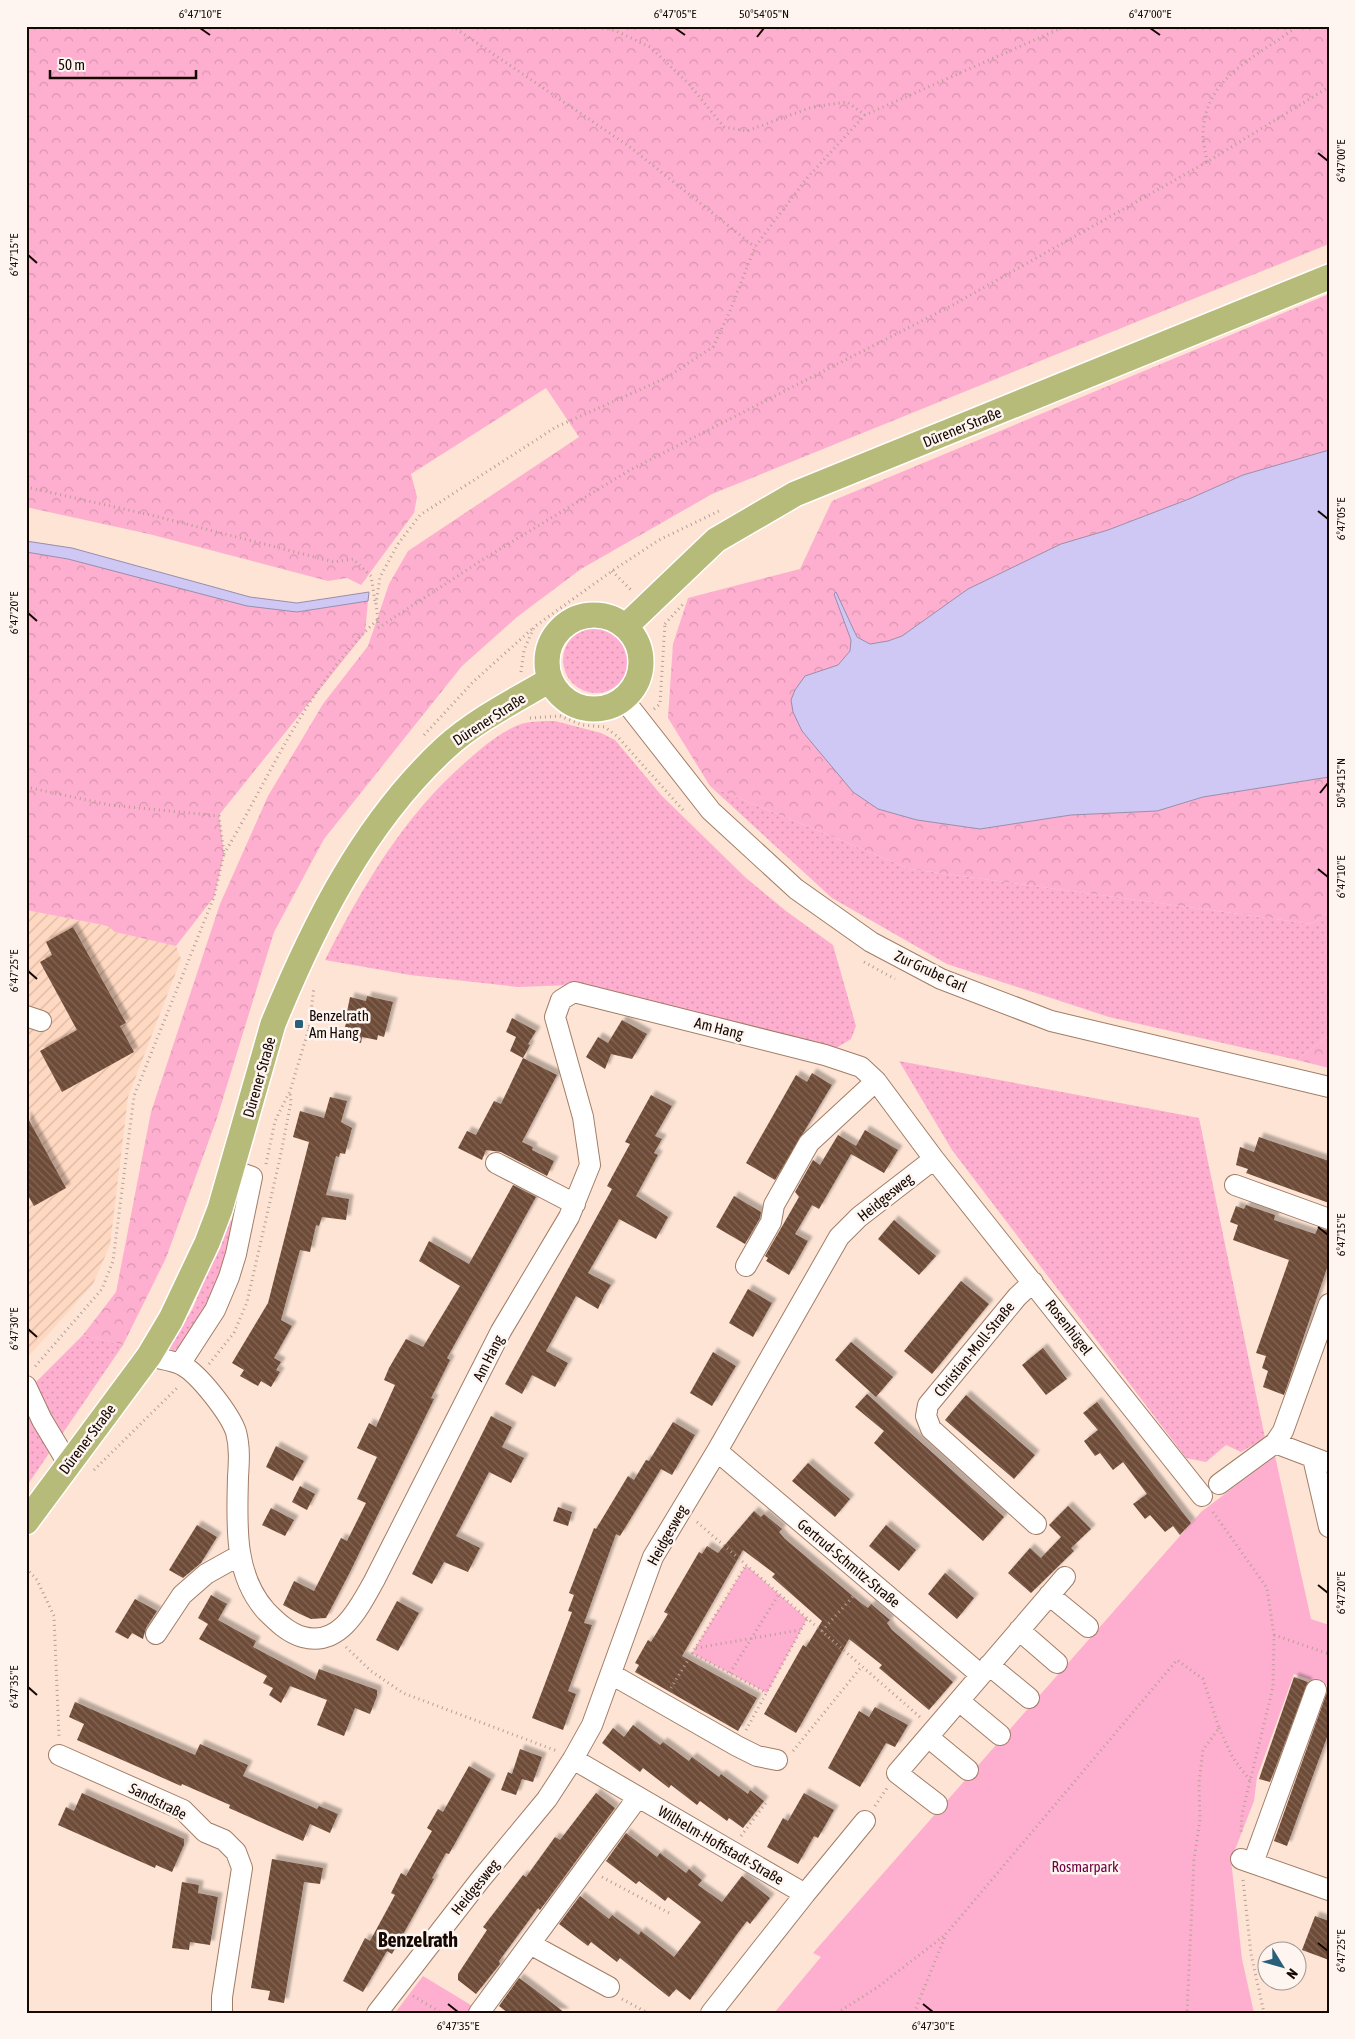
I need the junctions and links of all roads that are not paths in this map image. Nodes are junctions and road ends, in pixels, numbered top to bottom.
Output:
1 (1329, 277) edge
2 (626, 626) junction
3 (542, 685) junction
4 (624, 700) junction
5 (869, 1074) junction
6 (1329, 1087) edge
7 (934, 1159) junction
8 (496, 1163) dead end
9 (232, 1170) junction
10 (1235, 1185) dead end
11 (575, 1204) junction
12 (1329, 1218) edge
13 (746, 1266) dead end
14 (1033, 1282) junction
15 (1329, 1304) edge
16 (149, 1356) junction
17 (187, 1368) junction
18 (26, 1386) edge
19 (1275, 1443) junction
20 (717, 1451) junction
21 (1321, 1461) edge
22 (79, 1469) junction
23 (1219, 1484) dead end
24 (1202, 1496) road end
25 (26, 1522) edge
26 (1036, 1524) dead end
27 (1329, 1527) edge
28 (240, 1554) junction
29 (1065, 1577) dead end
30 (1049, 1595) junction
31 (1088, 1627) dead end
32 (1019, 1630) junction
33 (156, 1634) dead end
34 (1057, 1663) dead end
35 (985, 1670) junction
36 (611, 1674) junction
37 (1316, 1690) dead end
38 (1028, 1698) dead end
39 (958, 1701) junction
40 (931, 1733) junction
41 (1000, 1735) dead end
42 (59, 1756) road end
43 (573, 1759) junction
44 (777, 1760) road end
45 (968, 1770) dead end
46 (638, 1797) junction
47 (937, 1804) dead end
48 (865, 1820) road end
49 (1329, 1890) edge
50 (805, 1894) junction
51 (530, 1944) junction
52 (609, 1986) road end
53 (222, 2013) edge
54 (377, 2013) edge
55 (479, 2013) edge
56 (710, 2013) edge

1 - 2 main road, Dürener Straße
2 - 3 main road
2 - 4 main road
3 - 4 main road
3 - 9 main road, Dürener Straße
4 - 6 street, Zur Grube Carl
5 - 7 street
5 - 11 street, Am Hang
5 - 13 street
7 - 14 street, Rosenhügel
7 - 20 street, Heidgesweg
8 - 11 street
9 - 16 main road, Dürener Straße
9 - 17 street
10 - 12 street
11 - 28 street, Am Hang
14 - 24 street, Rosenhügel
14 - 26 street, Christian-Moll-Straße
15 - 19 street
16 - 17 street
16 - 22 main road, Dürener Straße
17 - 28 street
18 - 22 street
19 - 21 street
19 - 23 street
20 - 35 street, Gertrud-Schmitz-Straße
20 - 36 street, Heidgesweg
21 - 27 street
22 - 25 main road, Dürener Straße
28 - 33 street
29 - 30 street
30 - 31 street
30 - 32 street
32 - 34 street
32 - 35 street
35 - 38 street, Gertrud-Schmitz-Straße
35 - 39 street
36 - 43 street, Heidgesweg
36 - 44 street
37 - 49 street
39 - 40 street
39 - 41 street
40 - 45 street
40 - 47 street
42 - 53 street, Sandstraße
43 - 46 street, Wilhelm-Hoffstadt-Straße
43 - 54 street, Heidgesweg
46 - 50 street, Wilhelm-Hoffstadt-Straße
46 - 51 street
48 - 50 street
50 - 56 street
51 - 52 street
51 - 55 street

